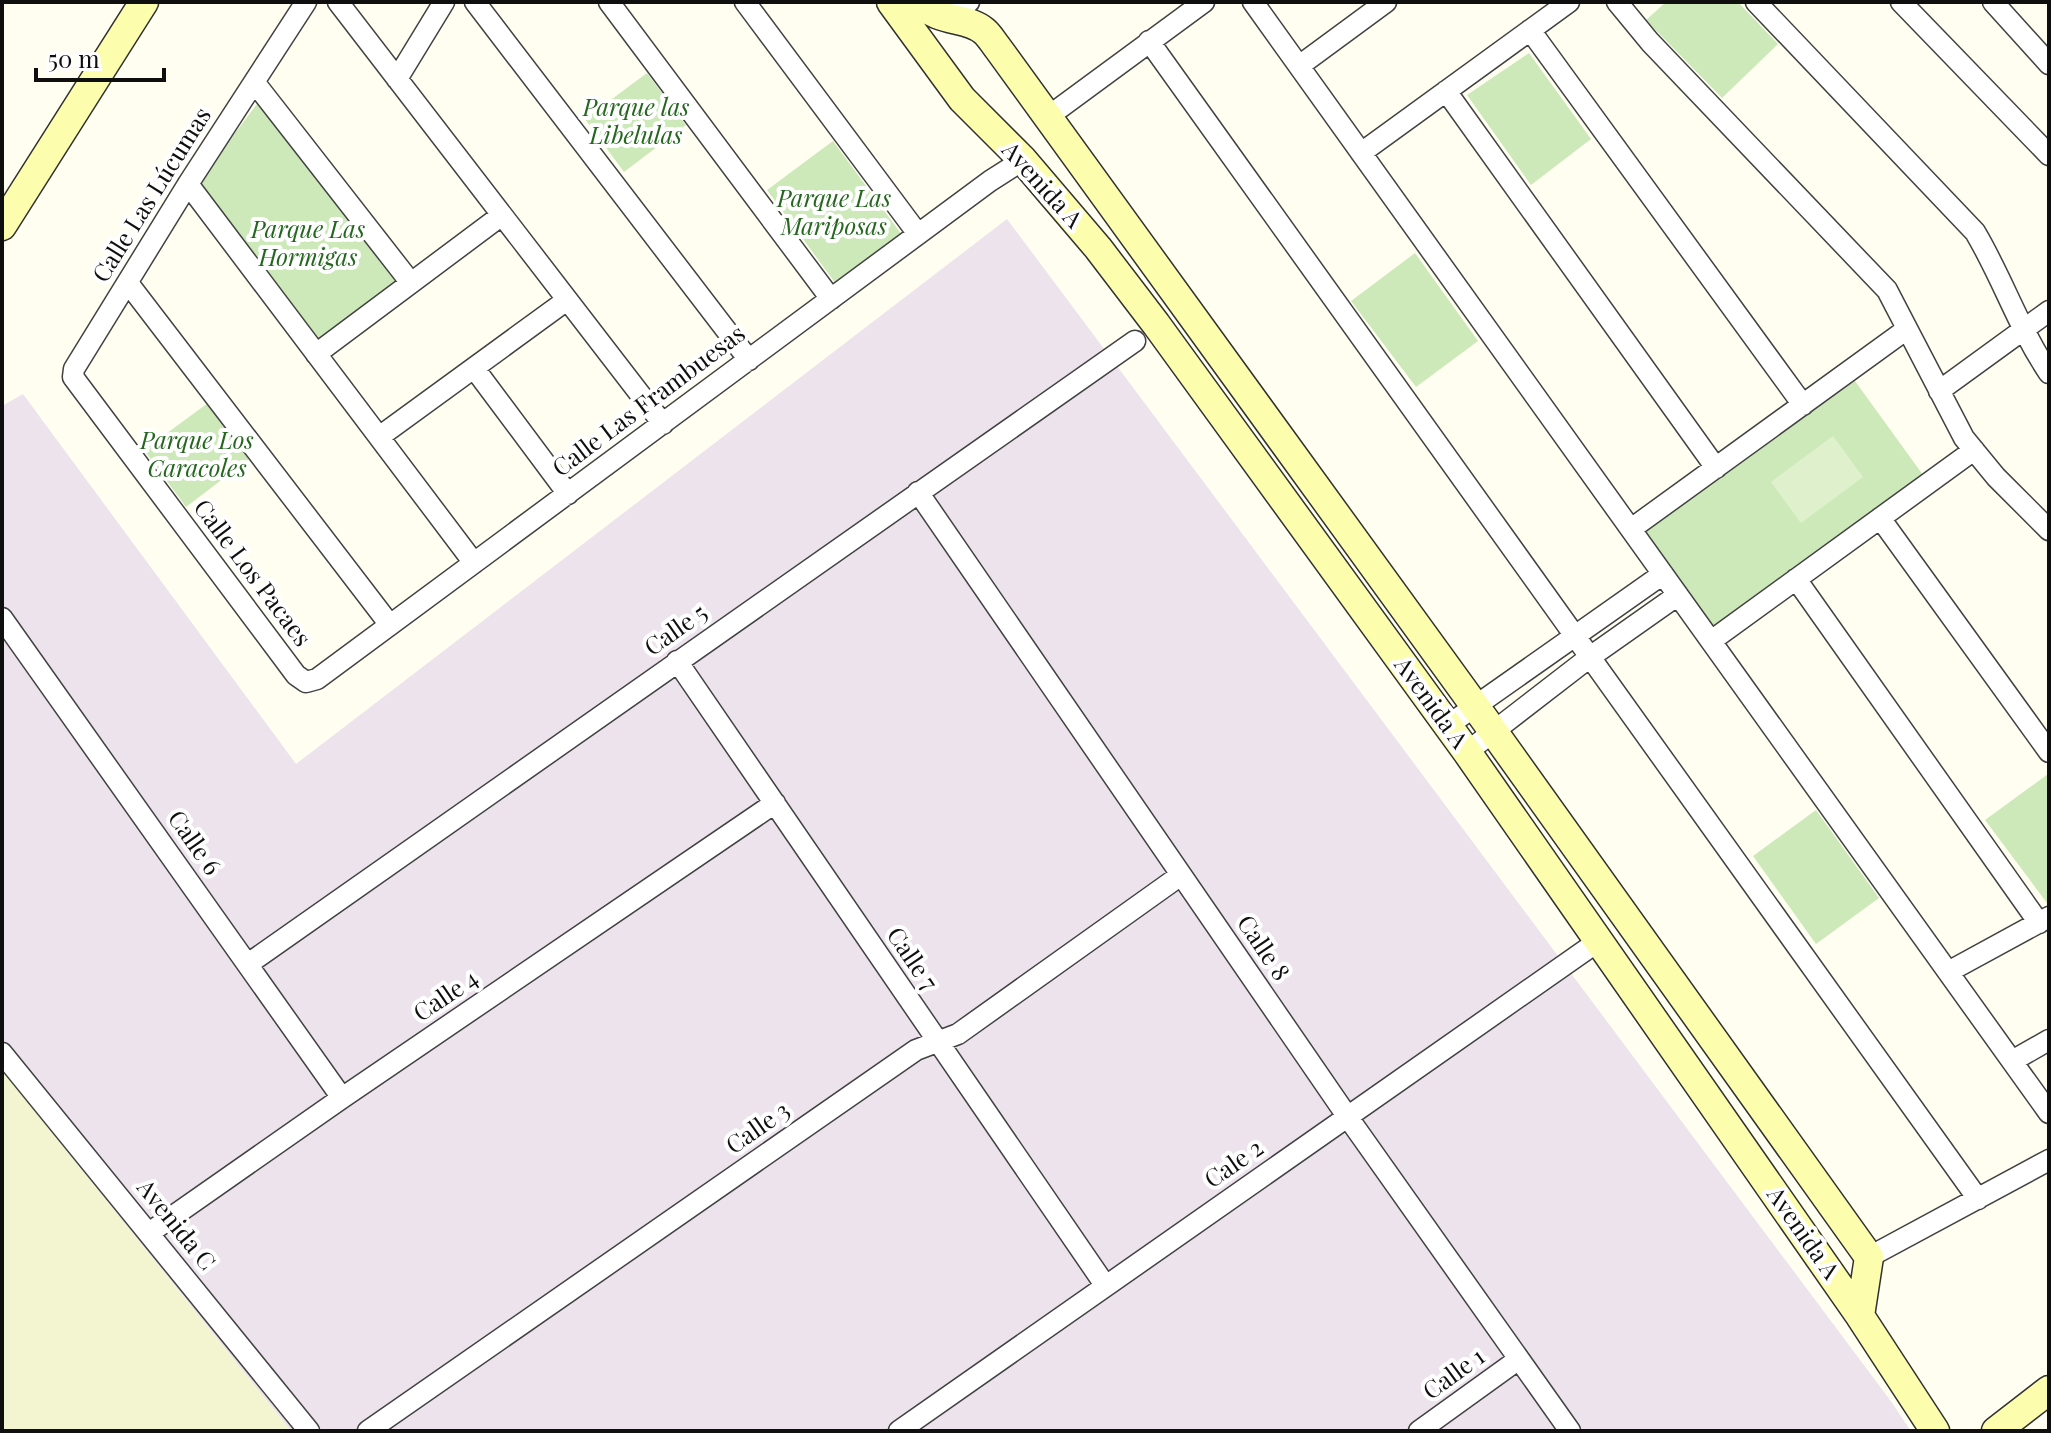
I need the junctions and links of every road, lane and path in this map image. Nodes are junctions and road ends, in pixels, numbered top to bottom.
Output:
1 (144, 2) edge
2 (306, 2) edge
3 (338, 2) edge
4 (444, 2) edge
5 (475, 2) edge
6 (609, 2) edge
7 (745, 2) edge
8 (891, 2) edge
9 (918, 2) edge
10 (969, 2) edge
11 (1204, 2) edge
12 (1253, 2) edge
13 (1386, 2) edge
14 (1569, 2) edge
15 (1617, 2) edge
16 (1756, 2) edge
17 (1901, 2) edge
18 (1993, 2) edge
19 (944, 19) junction
20 (1530, 30) junction
21 (1149, 41) junction
22 (2049, 64) edge
23 (1299, 66) junction
24 (397, 79) junction
25 (255, 83) junction
26 (1446, 91) junction
27 (1049, 116) junction
28 (1361, 153) junction
29 (2049, 155) edge
30 (1023, 160) junction
31 (188, 184) junction
32 (502, 215) junction
33 (2, 226) edge
34 (918, 234) junction
35 (128, 283) junction
36 (411, 283) junction
37 (831, 299) junction
38 (567, 300) junction
39 (2049, 311) edge
40 (1907, 329) junction
41 (2024, 329) junction
42 (1135, 341) dead end
43 (316, 354) junction
44 (749, 360) junction
45 (474, 368) junction
46 (2049, 373) edge
47 (73, 377) joint
48 (1939, 391) junction
49 (1803, 405) junction
50 (663, 424) junction
51 (379, 437) junction
52 (1974, 450) junction
53 (1716, 468) junction
54 (918, 492) junction
55 (568, 494) junction
56 (1880, 518) junction
57 (1631, 529) junction
58 (2049, 530) edge
59 (474, 563) junction
60 (1663, 574) junction
61 (1796, 579) junction
62 (1678, 595) junction
63 (2, 618) edge
64 (390, 625) junction
65 (1575, 636) junction
66 (1711, 641) junction
67 (1590, 657) junction
68 (677, 661) junction
69 (306, 682) joint
70 (1475, 708) junction
71 (1447, 726) junction
72 (1493, 731) junction
73 (1467, 752) junction
74 (2049, 752) edge
75 (775, 803) junction
76 (1181, 875) junction
77 (2044, 920) edge
78 (1600, 940) junction
79 (248, 964) junction
80 (1948, 972) junction
81 (2049, 1040) edge
82 (938, 1042) junction
83 (2, 1053) edge
84 (2012, 1061) junction
85 (342, 1098) junction
86 (2049, 1113) edge
87 (1347, 1116) junction
88 (2049, 1160) edge
89 (1978, 1199) junction
90 (149, 1233) junction
91 (1869, 1257) junction
92 (1105, 1285) junction
93 (1860, 1316) junction
94 (1519, 1359) junction
95 (2049, 1390) edge
96 (309, 1431) edge
97 (368, 1431) edge
98 (899, 1431) edge
99 (1419, 1431) edge
100 (1570, 1431) edge
101 (1935, 1431) edge
102 (1996, 1431) edge

1 - 33 street
2 - 25 street, Calle Las Lúcumas
3 - 24 street
4 - 24 street
5 - 44 street
6 - 37 street
7 - 34 street
8 - 30 street, Avenida A
9 - 19 street, Avenida A
10 - 19 street
11 - 21 street
12 - 23 street
13 - 23 street
14 - 20 street
15 - 40 street
16 - 41 street
17 - 29 street
18 - 22 street
19 - 27 street, Avenida A
20 - 26 street
20 - 49 street
21 - 27 street
21 - 65 street
23 - 28 street
24 - 32 street
25 - 31 street, Calle Las Lúcumas
25 - 36 street
26 - 28 street
26 - 53 street
27 - 70 street, Avenida A
28 - 57 street
30 - 34 street, Calle Las Frambuesas
30 - 71 street, Avenida A
31 - 35 street, Calle Las Lúcumas
31 - 43 street
32 - 36 street
32 - 38 street
34 - 37 street, Calle Las Frambuesas
35 - 47 street, Calle Las Lúcumas
35 - 64 street
36 - 43 street
37 - 44 street, Calle Las Frambuesas
38 - 45 street
38 - 50 street
39 - 41 street
40 - 48 street
40 - 49 street
41 - 46 street
41 - 48 street
42 - 54 street, Calle 5
43 - 51 street
44 - 50 street, Calle Las Frambuesas
45 - 51 street
45 - 55 street
47 - 69 street, Calle Los Pacaes
48 - 52 street
49 - 53 street
50 - 55 street, Calle Las Frambuesas
51 - 59 street
52 - 56 street
52 - 58 street
53 - 57 street
54 - 68 street, Calle 5
54 - 76 street, Calle 8
55 - 59 street, Calle Las Frambuesas
56 - 61 street
56 - 74 street
57 - 60 street
59 - 64 street, Calle Las Frambuesas
60 - 62 street
60 - 65 street
61 - 66 street
61 - 77 street
62 - 66 street
62 - 67 street
63 - 79 street, Calle 6
64 - 69 street, Calle Las Frambuesas
65 - 67 street
65 - 70 street
66 - 80 street
67 - 72 street
67 - 89 street
68 - 75 street, Calle 7
68 - 79 street, Calle 5
70 - 71 street
70 - 72 street, Avenida A
71 - 73 street, Avenida A
72 - 73 street
72 - 91 street, Avenida A
73 - 78 street, Avenida A
75 - 82 street, Calle 7
75 - 85 street, Calle 4
76 - 82 street, Calle 3
76 - 87 street, Calle 8
77 - 80 street
78 - 87 street, Cale 2
78 - 93 street, Avenida A
79 - 85 street, Calle 6
80 - 84 street
81 - 84 street
82 - 92 street, Calle 7
82 - 97 street, Calle 3
83 - 90 street, Avenida C
84 - 86 street
85 - 90 street, Calle 4
87 - 92 street, Cale 2
87 - 94 street, Calle 8
88 - 89 street
89 - 91 street
90 - 96 street, Avenida C
91 - 93 street
92 - 98 street, Cale 2
93 - 101 street, Avenida A
94 - 99 street, Calle 1
94 - 100 street, Calle 8
95 - 102 street

